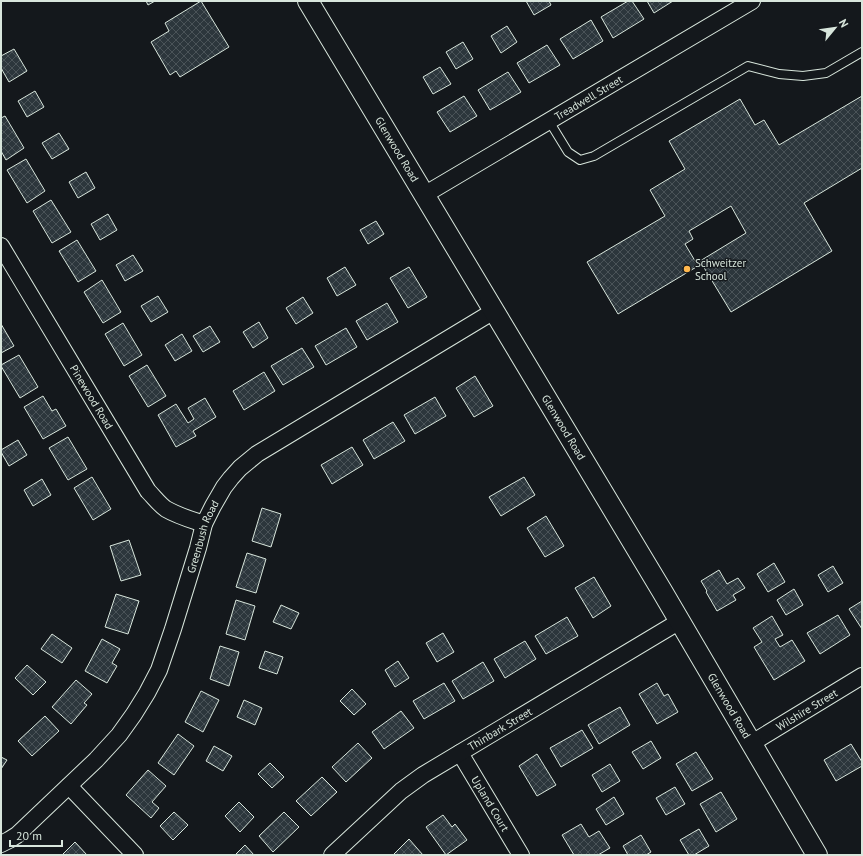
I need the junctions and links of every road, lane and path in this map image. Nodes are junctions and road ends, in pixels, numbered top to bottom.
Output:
1 (308, 1) edge
2 (752, 1) edge
3 (862, 52) edge
4 (549, 122) junction
5 (424, 195) junction
6 (1, 246) edge
7 (494, 311) junction
8 (204, 524) junction
9 (680, 621) junction
10 (862, 676) edge
11 (752, 743) junction
12 (460, 753) junction
13 (69, 786) junction
14 (1, 844) edge
15 (134, 855) edge
16 (332, 855) edge
17 (521, 855) edge
18 (817, 855) edge

1 - 5 street, Glenwood Road
2 - 4 street, Treadwell Street
3 - 4 lane
4 - 5 street, Treadwell Street
5 - 7 street, Glenwood Road
6 - 8 street, Pinewood Road
7 - 8 street, Greenbush Road
7 - 9 street, Glenwood Road
8 - 13 street, Greenbush Road
9 - 11 street, Glenwood Road
9 - 12 street, Thinbark Street
10 - 11 street, Wilshire Street
11 - 18 street, Glenwood Road
12 - 16 street, Thinbark Street
12 - 17 street, Upland Court
13 - 14 street, Greenbush Road
13 - 15 street

